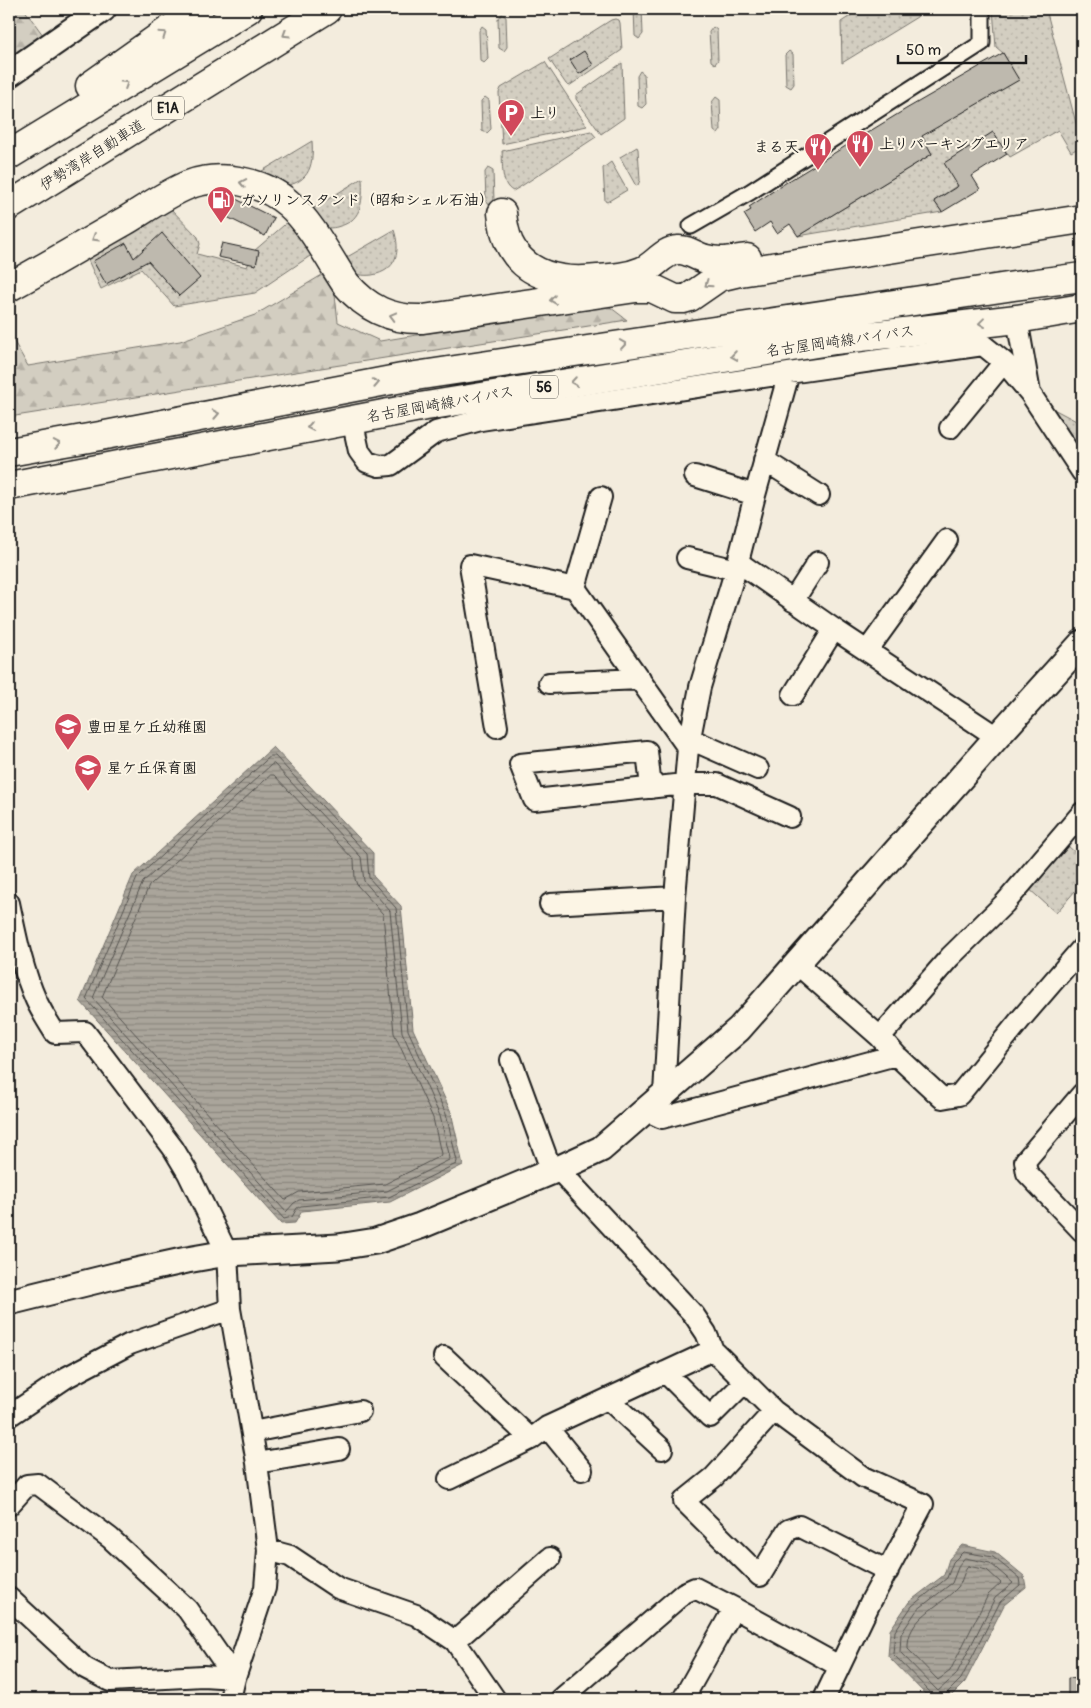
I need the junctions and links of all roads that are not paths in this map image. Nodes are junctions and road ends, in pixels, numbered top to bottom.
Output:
1 (103, 9) edge
2 (199, 9) edge
3 (248, 9) edge
4 (327, 9) edge
5 (982, 9) edge
6 (9, 74) edge
7 (9, 143) edge
8 (9, 155) edge
9 (1082, 203) edge
10 (9, 206) edge
11 (502, 213) dead end
12 (1082, 219) edge
13 (691, 226) dead end
14 (1082, 277) edge
15 (9, 287) edge
16 (1082, 308) edge
17 (1018, 319) junction
18 (1004, 362) junction
19 (789, 373) junction
20 (1030, 393) junction
21 (352, 419) junction
22 (950, 428) dead end
23 (9, 452) edge
24 (764, 460) junction
25 (1082, 472) edge
26 (695, 476) dead end
27 (9, 486) edge
28 (755, 495) junction
29 (819, 495) dead end
30 (601, 497) dead end
31 (947, 540) dead end
32 (687, 558) dead end
33 (818, 562) dead end
34 (737, 566) junction
35 (575, 588) junction
36 (793, 601) junction
37 (834, 629) junction
38 (1082, 642) edge
39 (868, 651) junction
40 (640, 679) junction
41 (549, 683) dead end
42 (793, 695) dead end
43 (497, 727) dead end
44 (997, 737) junction
45 (689, 743) junction
46 (758, 769) dead end
47 (685, 784) junction
48 (651, 788) dead end
49 (1082, 813) edge
50 (790, 817) dead end
51 (675, 897) junction
52 (9, 903) edge
53 (550, 904) dead end
54 (1082, 948) edge
55 (797, 964) junction
56 (880, 1037) junction
57 (896, 1055) junction
58 (511, 1060) dead end
59 (1082, 1094) edge
60 (655, 1102) junction
61 (555, 1170) junction
62 (1082, 1230) edge
63 (227, 1253) junction
64 (9, 1302) edge
65 (230, 1309) junction
66 (713, 1350) junction
67 (444, 1357) dead end
68 (665, 1372) junction
69 (745, 1382) junction
70 (608, 1399) junction
71 (360, 1411) dead end
72 (774, 1411) junction
73 (9, 1416) edge
74 (252, 1432) junction
75 (539, 1433) junction
76 (339, 1449) dead end
77 (662, 1449) dead end
78 (257, 1463) junction
79 (582, 1470) dead end
80 (449, 1479) dead end
81 (9, 1505) edge
82 (268, 1550) junction
83 (550, 1558) dead end
84 (888, 1571) junction
85 (9, 1598) edge
86 (734, 1608) junction
87 (455, 1641) junction
88 (839, 1666) junction
89 (235, 1678) junction
90 (230, 1699) edge
91 (495, 1699) edge
92 (561, 1699) edge
93 (683, 1699) edge
94 (824, 1699) edge

1 - 6 street
7 -> 2 main road
8 -> 3 main road
4 -> 10 main road, 伊勢湾岸自動車道 / E1A
5 - 13 street
9 - 11 main road
12 -> 15 main road
23 -> 14 main road, 名古屋岡崎線バイパス / 56
16 - 17 main road, 名古屋岡崎線バイパス / 56
17 - 20 street
17 -> 21 main road, 名古屋岡崎線バイパス / 56
18 - 19 street
18 - 20 street
18 - 22 street
19 - 21 street
19 - 24 street
20 - 25 street
21 -> 27 main road, 名古屋岡崎線バイパス / 56
24 - 28 street
24 - 29 street
26 - 28 street
28 - 34 street
30 - 35 street
31 - 39 street
32 - 34 street
33 - 36 street
34 - 36 street
34 - 45 street
35 - 40 street
35 - 43 street
36 - 37 street
37 - 39 street
37 - 42 street
38 - 44 street
39 - 44 street
40 - 41 street
40 - 45 street
44 - 55 street
45 - 46 street
45 - 47 street
47 - 48 street
47 - 50 street
47 - 51 street
49 - 56 street
51 - 53 street
51 - 60 street
52 - 63 street
54 - 57 street
55 - 56 street
55 - 60 street
56 - 57 street
57 - 60 street
58 - 61 street
59 - 62 street
60 - 61 street
61 - 63 street
61 - 66 street
63 - 64 street
63 - 65 street
65 - 73 street
65 - 74 street
66 - 68 street
66 - 69 street
67 - 75 street
68 - 69 street
68 - 70 street
69 - 72 street
70 - 75 street
70 - 77 street
71 - 74 street
72 - 84 street
72 - 84 street
74 - 78 street
75 - 79 street
75 - 80 street
76 - 78 street
78 - 82 street
81 - 89 street
82 - 87 street
82 - 89 street
83 - 87 street
84 - 88 street
85 - 89 street
86 - 88 street
86 - 92 street
86 - 93 street
87 - 91 street
88 - 94 street
89 - 90 street

